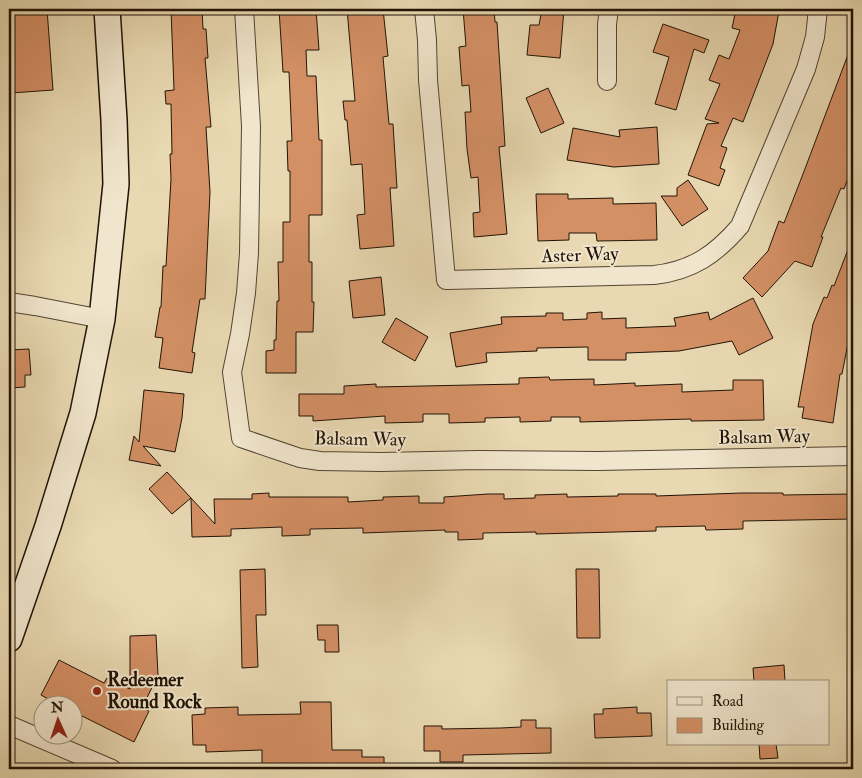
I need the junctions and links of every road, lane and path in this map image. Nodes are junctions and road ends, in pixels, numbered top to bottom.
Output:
1 (107, 9) edge
2 (244, 9) edge
3 (424, 9) edge
4 (609, 9) edge
5 (818, 9) edge
6 (607, 80) dead end
7 (9, 302) edge
8 (102, 319) junction
9 (853, 456) edge
10 (9, 639) edge
11 (9, 725) edge
12 (112, 769) edge

1 - 8 main road
2 - 9 street, Balsam Way
3 - 5 street, Aster Way
4 - 6 street
7 - 8 street
8 - 10 main road
11 - 12 street

